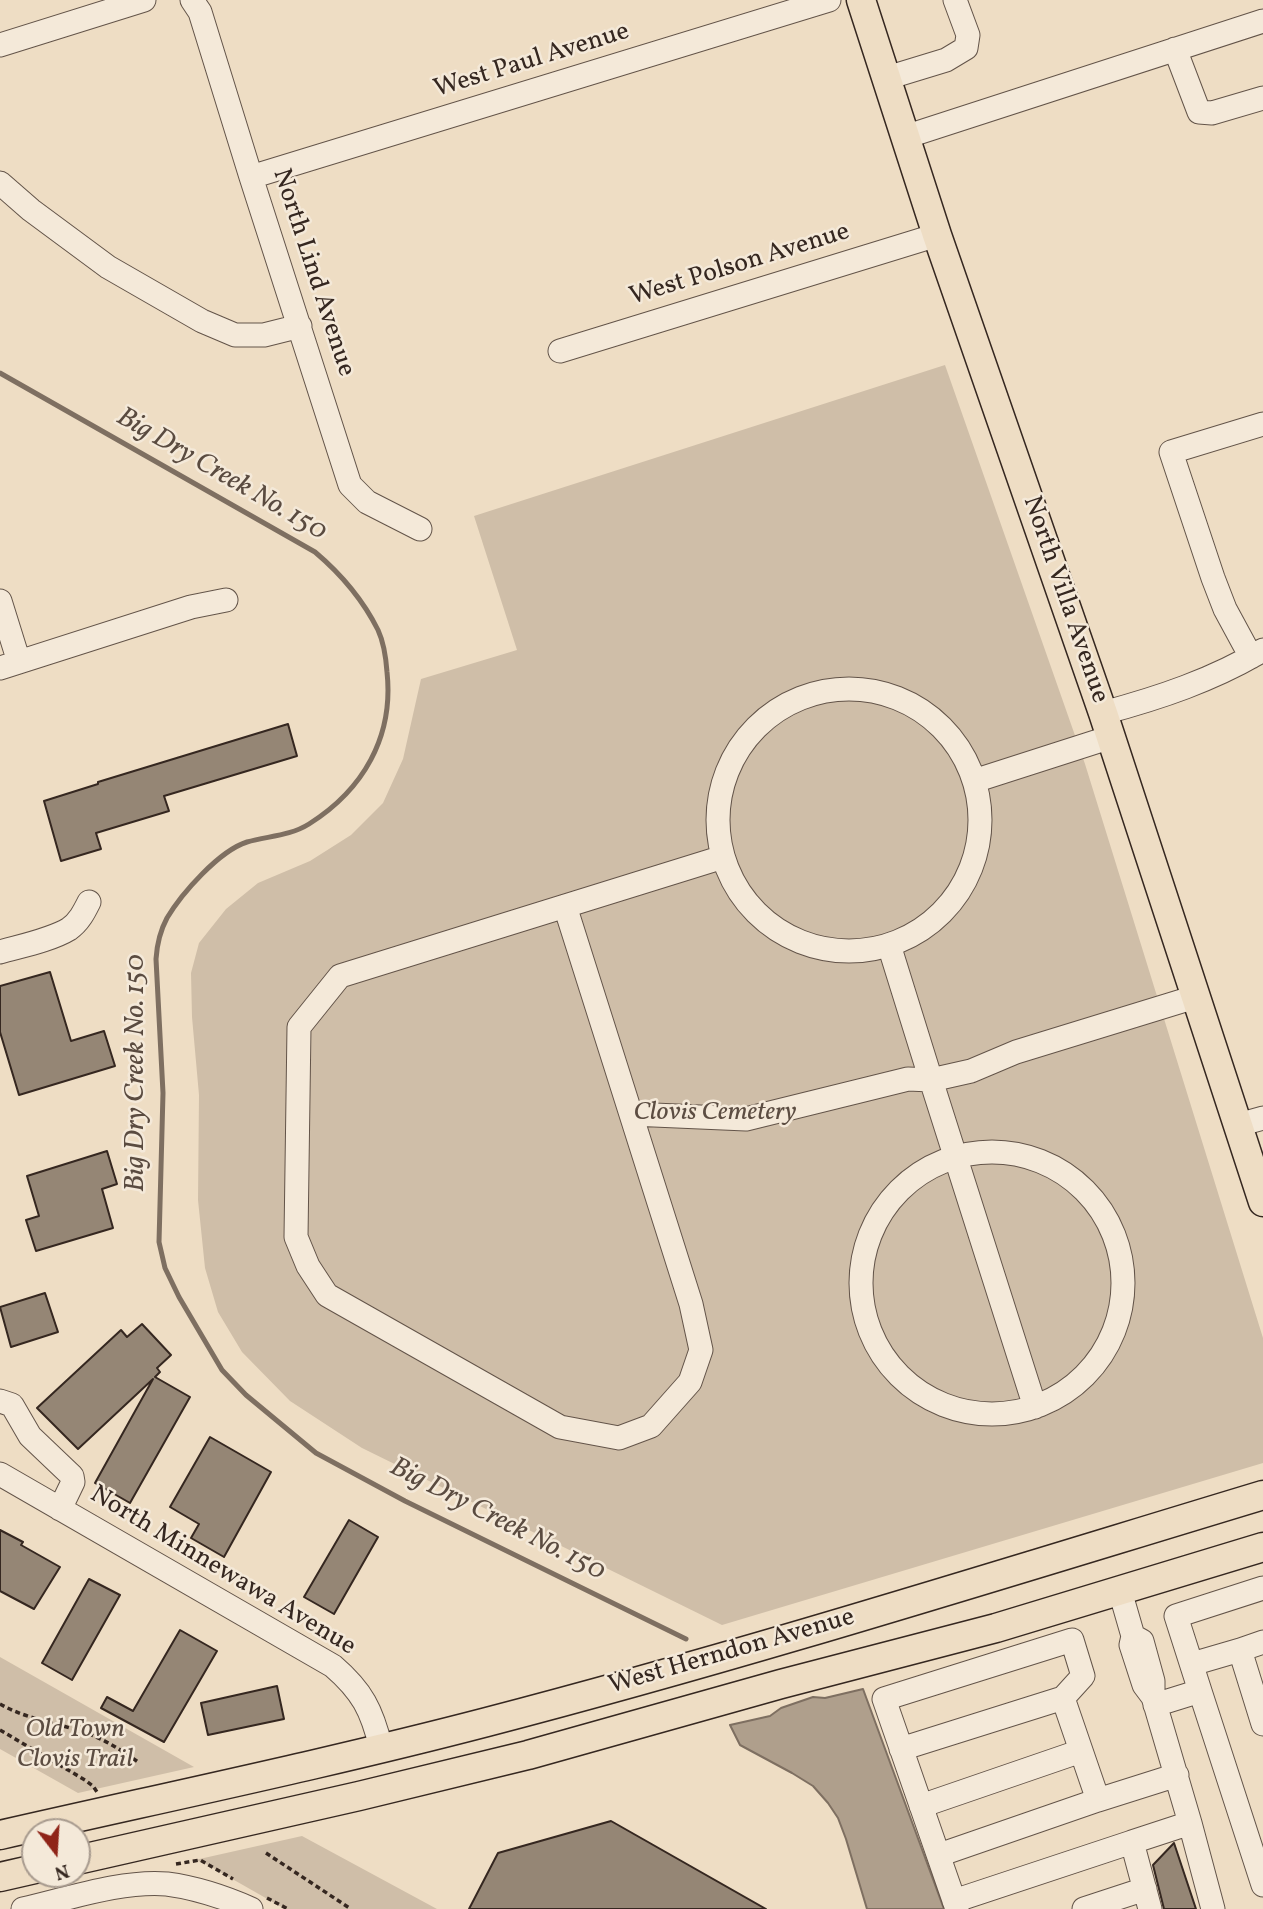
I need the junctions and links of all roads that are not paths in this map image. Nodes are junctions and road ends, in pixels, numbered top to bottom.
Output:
1 (192, 0) edge
2 (829, 0) edge
3 (861, 0) edge
4 (955, 0) edge
5 (132, 1) edge
6 (1263, 21) edge
7 (0, 45) edge
8 (1175, 49) junction
9 (887, 78) junction
10 (1263, 98) edge
11 (905, 137) junction
12 (251, 177) junction
13 (0, 183) edge
14 (937, 235) junction
15 (300, 327) junction
16 (560, 351) dead end
17 (1263, 424) edge
18 (420, 529) dead end
19 (226, 600) dead end
20 (0, 601) edge
21 (1257, 654) edge
22 (10, 665) edge
23 (1107, 725) junction
24 (974, 781) junction
25 (723, 857) junction
26 (89, 902) dead end
27 (565, 906) junction
28 (889, 945) junction
29 (0, 952) edge
30 (1195, 998) junction
31 (931, 1080) junction
32 (631, 1114) junction
33 (1250, 1121) edge
34 (955, 1156) junction
35 (1263, 1202) edge
36 (6, 1403) edge
37 (1035, 1407) junction
38 (0, 1474) edge
39 (1263, 1495) edge
40 (60, 1509) junction
41 (1263, 1547) edge
42 (1263, 1588) edge
43 (1120, 1591) junction
44 (1263, 1642) edge
45 (1240, 1650) junction
46 (1192, 1664) junction
47 (1200, 1691) junction
48 (1063, 1698) junction
49 (1154, 1701) junction
50 (1263, 1724) edge
51 (381, 1748) junction
52 (901, 1749) junction
53 (1081, 1751) junction
54 (1177, 1775) junction
55 (1098, 1800) junction
56 (921, 1806) junction
57 (1190, 1823) junction
58 (0, 1835) edge
59 (1132, 1842) junction
60 (939, 1855) junction
61 (91, 1857) edge
62 (21, 1872) edge
63 (0, 1877) edge
64 (1263, 1885) edge
65 (1147, 1899) edge
66 (93, 1901) edge
67 (956, 1905) edge
68 (36, 1908) edge
69 (251, 1909) edge
70 (1084, 1909) edge
71 (1213, 1909) edge

1 - 12 street, North Lind Avenue
2 - 12 street, West Paul Avenue
3 - 9 main road, North Villa Avenue
4 - 9 street
5 - 7 street
6 - 8 street
8 - 10 street
8 - 11 street
9 - 11 main road, North Villa Avenue
11 - 14 main road, North Villa Avenue
12 - 15 street, North Lind Avenue
13 - 15 street
14 - 16 street, West Polson Avenue
14 - 23 main road, North Villa Avenue
15 - 18 street, North Lind Avenue
17 - 21 street
19 - 22 street
20 - 22 street
21 - 23 street
23 - 24 street
23 - 30 main road, North Villa Avenue
24 - 25 street
24 - 28 street
25 - 27 street
25 - 28 street
26 - 29 street
27 - 32 street
27 - 32 street
28 - 31 street
30 - 31 street
30 - 33 main road, North Villa Avenue
31 - 32 street
31 - 34 street
33 - 35 main road, North Villa Avenue
34 - 37 street
34 - 37 street
34 - 37 street
36 - 40 street
38 - 40 street, North Minnewawa Avenue
39 - 51 main road, West Herndon Avenue
40 - 51 street, North Minnewawa Avenue
41 - 43 main road, West Herndon Avenue
42 - 46 street
43 - 49 street
43 - 61 main road, West Herndon Avenue
44 - 45 street
45 - 46 street
45 - 50 street
46 - 47 street
47 - 49 street
47 - 64 street
48 - 52 street
48 - 52 street
48 - 53 street
49 - 54 street
51 - 58 main road, West Herndon Avenue
52 - 56 street
53 - 55 street
53 - 56 street
54 - 55 street
54 - 57 street
55 - 60 street
56 - 60 street
57 - 59 street
57 - 71 street
59 - 65 street
59 - 67 street
60 - 67 street
62 - 63 main road
65 - 70 street
66 - 68 street
66 - 69 street

